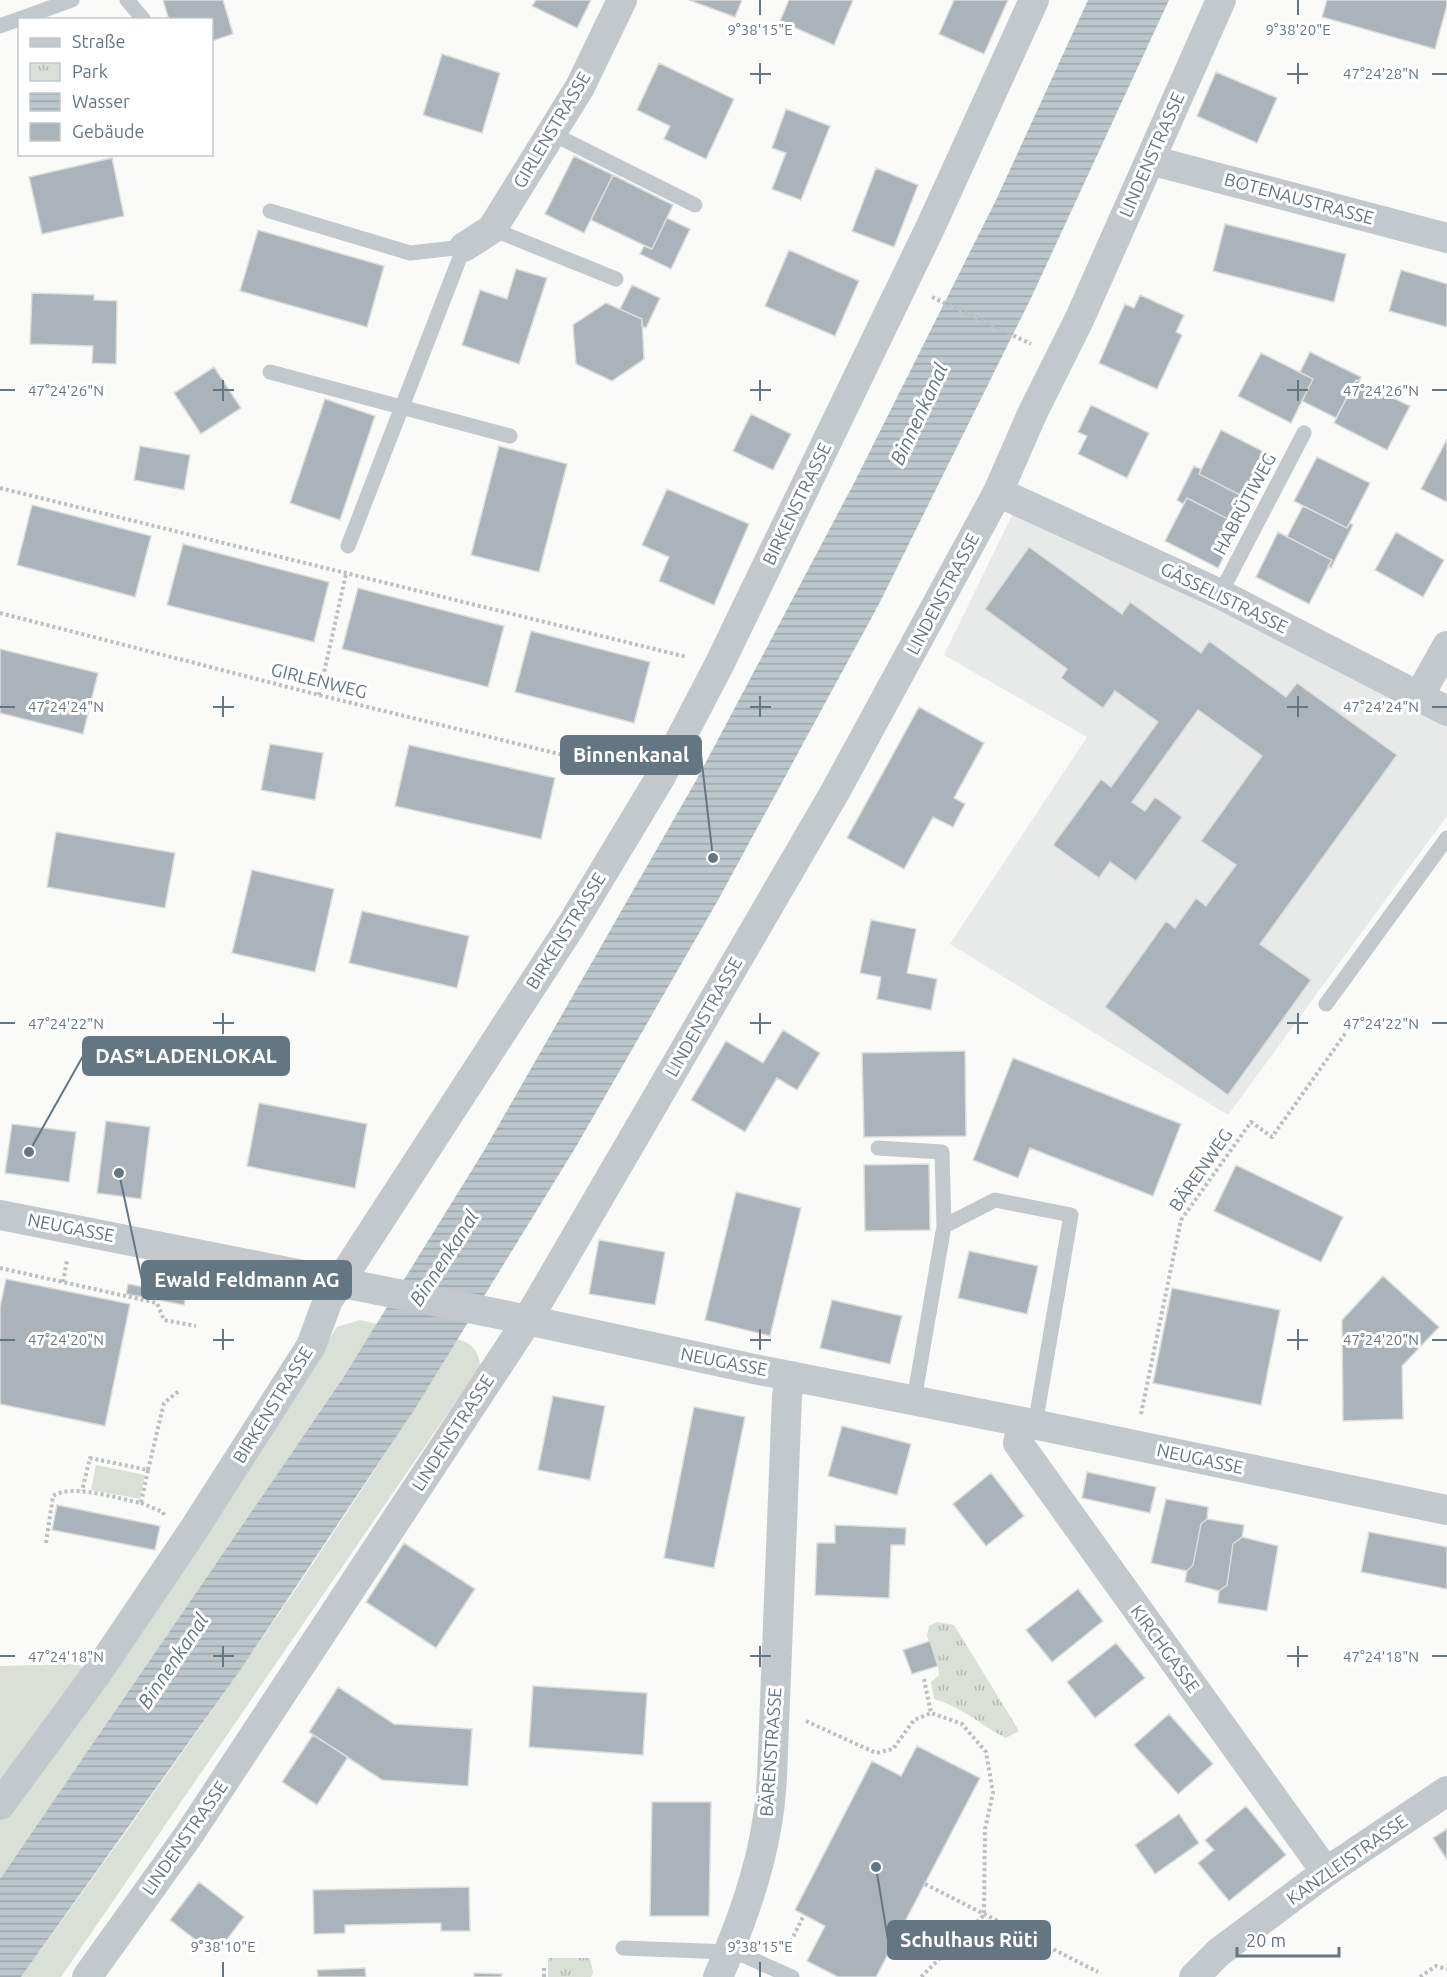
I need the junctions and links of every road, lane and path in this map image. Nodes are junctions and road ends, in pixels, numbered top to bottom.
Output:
1 (72, 0) edge
2 (127, 0) edge
3 (622, 0) edge
4 (1035, 0) edge
5 (1221, 0) edge
6 (22, 18) edge
7 (142, 18) edge
8 (18, 20) edge
9 (0, 26) edge
10 (551, 133) junction
11 (1150, 160) junction
12 (695, 205) dead end
13 (270, 211) dead end
14 (492, 229) junction
15 (1447, 238) edge
16 (464, 247) junction
17 (616, 279) dead end
18 (929, 295) dead end
19 (1032, 345) dead end
20 (270, 372) dead end
21 (402, 406) junction
22 (1304, 433) dead end
23 (510, 436) dead end
24 (998, 492) junction
25 (348, 546) joint
26 (1220, 594) junction
27 (0, 613) edge
28 (1447, 646) edge
29 (319, 695) junction
30 (1419, 696) junction
31 (1447, 711) edge
32 (632, 772) dead end
33 (1447, 838) edge
34 (1326, 1004) joint
35 (878, 1148) dead end
36 (0, 1215) edge
37 (944, 1226) junction
38 (66, 1263) dead end
39 (0, 1268) edge
40 (63, 1282) junction
41 (340, 1282) junction
42 (515, 1318) junction
43 (196, 1326) dead end
44 (790, 1376) junction
45 (180, 1390) dead end
46 (914, 1400) junction
47 (1141, 1415) dead end
48 (1029, 1423) junction
49 (148, 1470) junction
50 (82, 1491) junction
51 (141, 1503) junction
52 (1447, 1510) edge
53 (165, 1524) dead end
54 (46, 1543) dead end
55 (924, 1679) dead end
56 (930, 1713) junction
57 (799, 1718) dead end
58 (1447, 1791) edge
59 (0, 1805) edge
60 (1326, 1872) junction
61 (925, 1884) dead end
62 (984, 1915) junction
63 (623, 1948) dead end
64 (724, 1964) edge
65 (544, 1968) dead end
66 (1447, 1969) edge
67 (1098, 1972) dead end
68 (87, 1977) edge
69 (544, 1977) edge
70 (792, 1977) edge
71 (921, 1977) edge
72 (1194, 1977) edge
73 (1420, 1977) edge

1 - 6 lane
2 - 7 lane
3 - 10 street, GIRLENSTRASSE
4 - 41 street, BIRKENSTRASSE
5 - 11 street, LINDENSTRASSE
8 - 9 lane
10 - 12 lane
10 - 14 street, GIRLENSTRASSE
11 - 15 street, BOTENAUSTRASSE
11 - 24 street, LINDENSTRASSE
13 - 16 lane
14 - 16 street, GIRLENSTRASSE
14 - 17 lane
16 - 21 lane
18 - 19 path
20 - 21 lane
21 - 23 lane
21 - 25 lane
22 - 26 lane, HABRÜTIWEG
24 - 26 street, GÄSSELISTRASSE
24 - 42 street, LINDENSTRASSE
25 - 29 path
26 - 30 street, GÄSSELISTRASSE
27 - 29 path, GIRLENWEG
28 - 30 street
29 - 32 path, GIRLENWEG
30 - 31 street, GÄSSELISTRASSE
33 - 34 lane
34 - 47 path, BÄRENWEG
35 - 37 lane
36 - 41 street, NEUGASSE
37 - 46 lane
37 - 48 lane
38 - 40 path
39 - 40 path
40 - 43 path
41 - 42 street, NEUGASSE
41 - 59 street, BIRKENSTRASSE
42 - 44 street, NEUGASSE
42 - 68 street, LINDENSTRASSE
44 - 46 street, NEUGASSE
44 - 64 street, BÄRENSTRASSE
45 - 49 path
46 - 48 street, NEUGASSE
48 - 52 street, NEUGASSE
48 - 60 street, KIRCHGASSE
49 - 50 path
49 - 51 path
50 - 51 path
50 - 54 path
51 - 53 path
55 - 56 path
56 - 57 path
56 - 62 path
58 - 60 street, KANZLEISTRASSE
60 - 72 street, KANZLEISTRASSE
61 - 62 path
62 - 67 path
62 - 71 path
63 - 64 lane
64 - 70 lane
65 - 69 path
66 - 73 path

